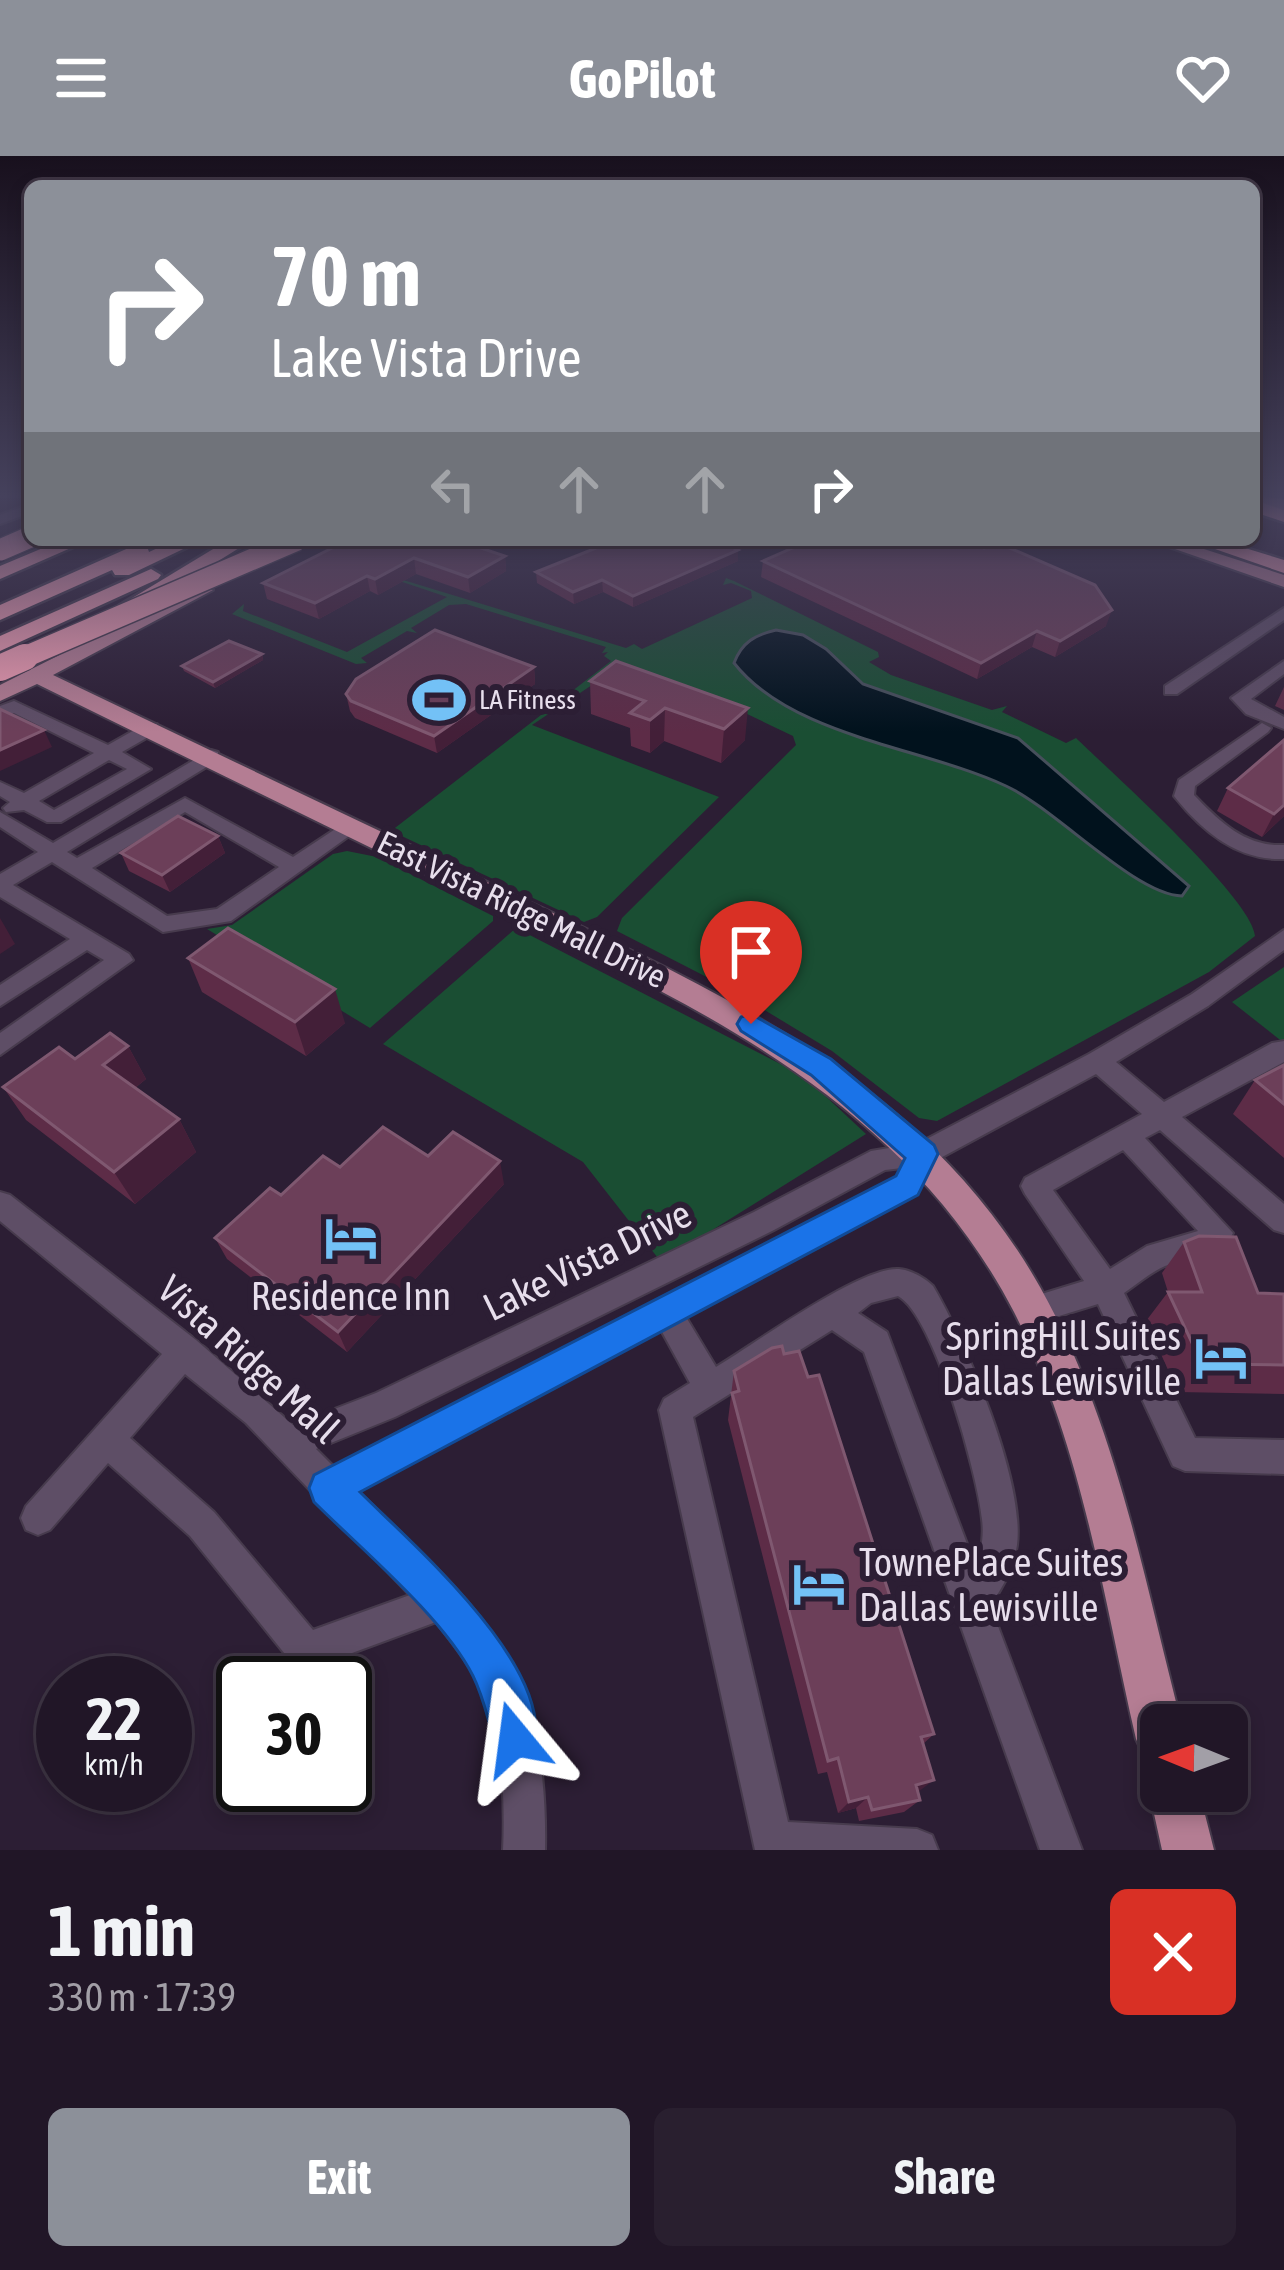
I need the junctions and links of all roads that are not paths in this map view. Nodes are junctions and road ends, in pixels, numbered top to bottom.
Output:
1 (87, 574) edge
2 (116, 574) edge
3 (155, 574) edge
4 (184, 574) edge
5 (219, 574) edge
6 (240, 574) edge
7 (0, 613) edge
8 (1284, 613) edge
9 (0, 626) edge
10 (0, 644) edge
11 (1284, 666) edge
12 (0, 670) edge
13 (38, 676) junction
14 (1171, 690) dead end
15 (0, 694) edge
16 (0, 713) edge
17 (1273, 726) edge
18 (151, 728) junction
19 (108, 753) junction
20 (212, 756) junction
21 (0, 788) edge
22 (25, 801) junction
23 (0, 816) edge
24 (353, 826) junction
25 (56, 850) junction
26 (1284, 852) edge
27 (79, 866) junction
28 (294, 867) junction
29 (5, 895) edge
30 (1284, 938) edge
31 (87, 939) junction
32 (0, 997) edge
33 (0, 1046) edge
34 (1284, 1052) edge
35 (1098, 1061) junction
36 (1161, 1116) junction
37 (1126, 1136) junction
38 (923, 1154) junction
39 (0, 1204) edge
40 (1284, 1221) edge
41 (1106, 1288) junction
42 (1033, 1310) junction
43 (667, 1312) junction
44 (832, 1313) junction
45 (185, 1351) junction
46 (710, 1388) junction
47 (108, 1441) junction
48 (286, 1444) junction
49 (1284, 1457) edge
50 (328, 1488) junction
51 (38, 1518) dead end
52 (971, 1598) junction
53 (442, 1602) junction
54 (1152, 1704) edge
55 (1179, 1812) edge
56 (524, 1850) edge
57 (917, 1850) edge
58 (1061, 1850) edge
59 (1188, 1850) edge

1 - 7 highway
2 - 9 highway
3 - 10 highway
4 - 12 highway
5 - 12 highway, bridge
6 - 13 main road
8 - 14 street
11 - 17 street
13 - 15 main road
13 - 18 main road, East Vista Ridge Mall Drive
16 - 19 street
17 - 26 street
18 - 19 street
18 - 20 main road, East Vista Ridge Mall Drive
19 - 22 street
19 - 22 street
20 - 24 main road, East Vista Ridge Mall Drive
20 - 25 street
21 - 22 street
22 - 23 street
23 - 25 street
24 - 28 street
24 - 38 main road, East Vista Ridge Mall Drive
25 - 27 street
25 - 29 street
27 - 28 street
27 - 28 street
29 - 31 street
30 - 35 street, Lake Vista Drive
31 - 32 street
31 - 33 street
34 - 36 street
35 - 36 street
35 - 38 street, Lake Vista Drive
36 - 37 street
36 - 40 street
37 - 41 street
37 - 41 street
38 - 42 main road, East Vista Ridge Mall Drive
38 - 43 street, Lake Vista Drive
38 - 48 street, Lake Vista Drive
39 - 45 street, Vista Ridge Mall
41 - 42 street
41 - 49 street
42 - 54 main road, East Vista Ridge Mall Drive
43 - 46 street
43 - 50 street, Lake Vista Drive
44 - 46 street
44 - 52 street
44 - 52 street
45 - 47 street
45 - 48 street, Vista Ridge Mall
46 - 57 street
47 - 51 street
47 - 53 street
48 - 50 street, Vista Ridge Mall
50 - 53 street, Vista Ridge Mall
52 - 58 street
53 - 56 street, Vista Ridge Mall
55 - 59 main road

